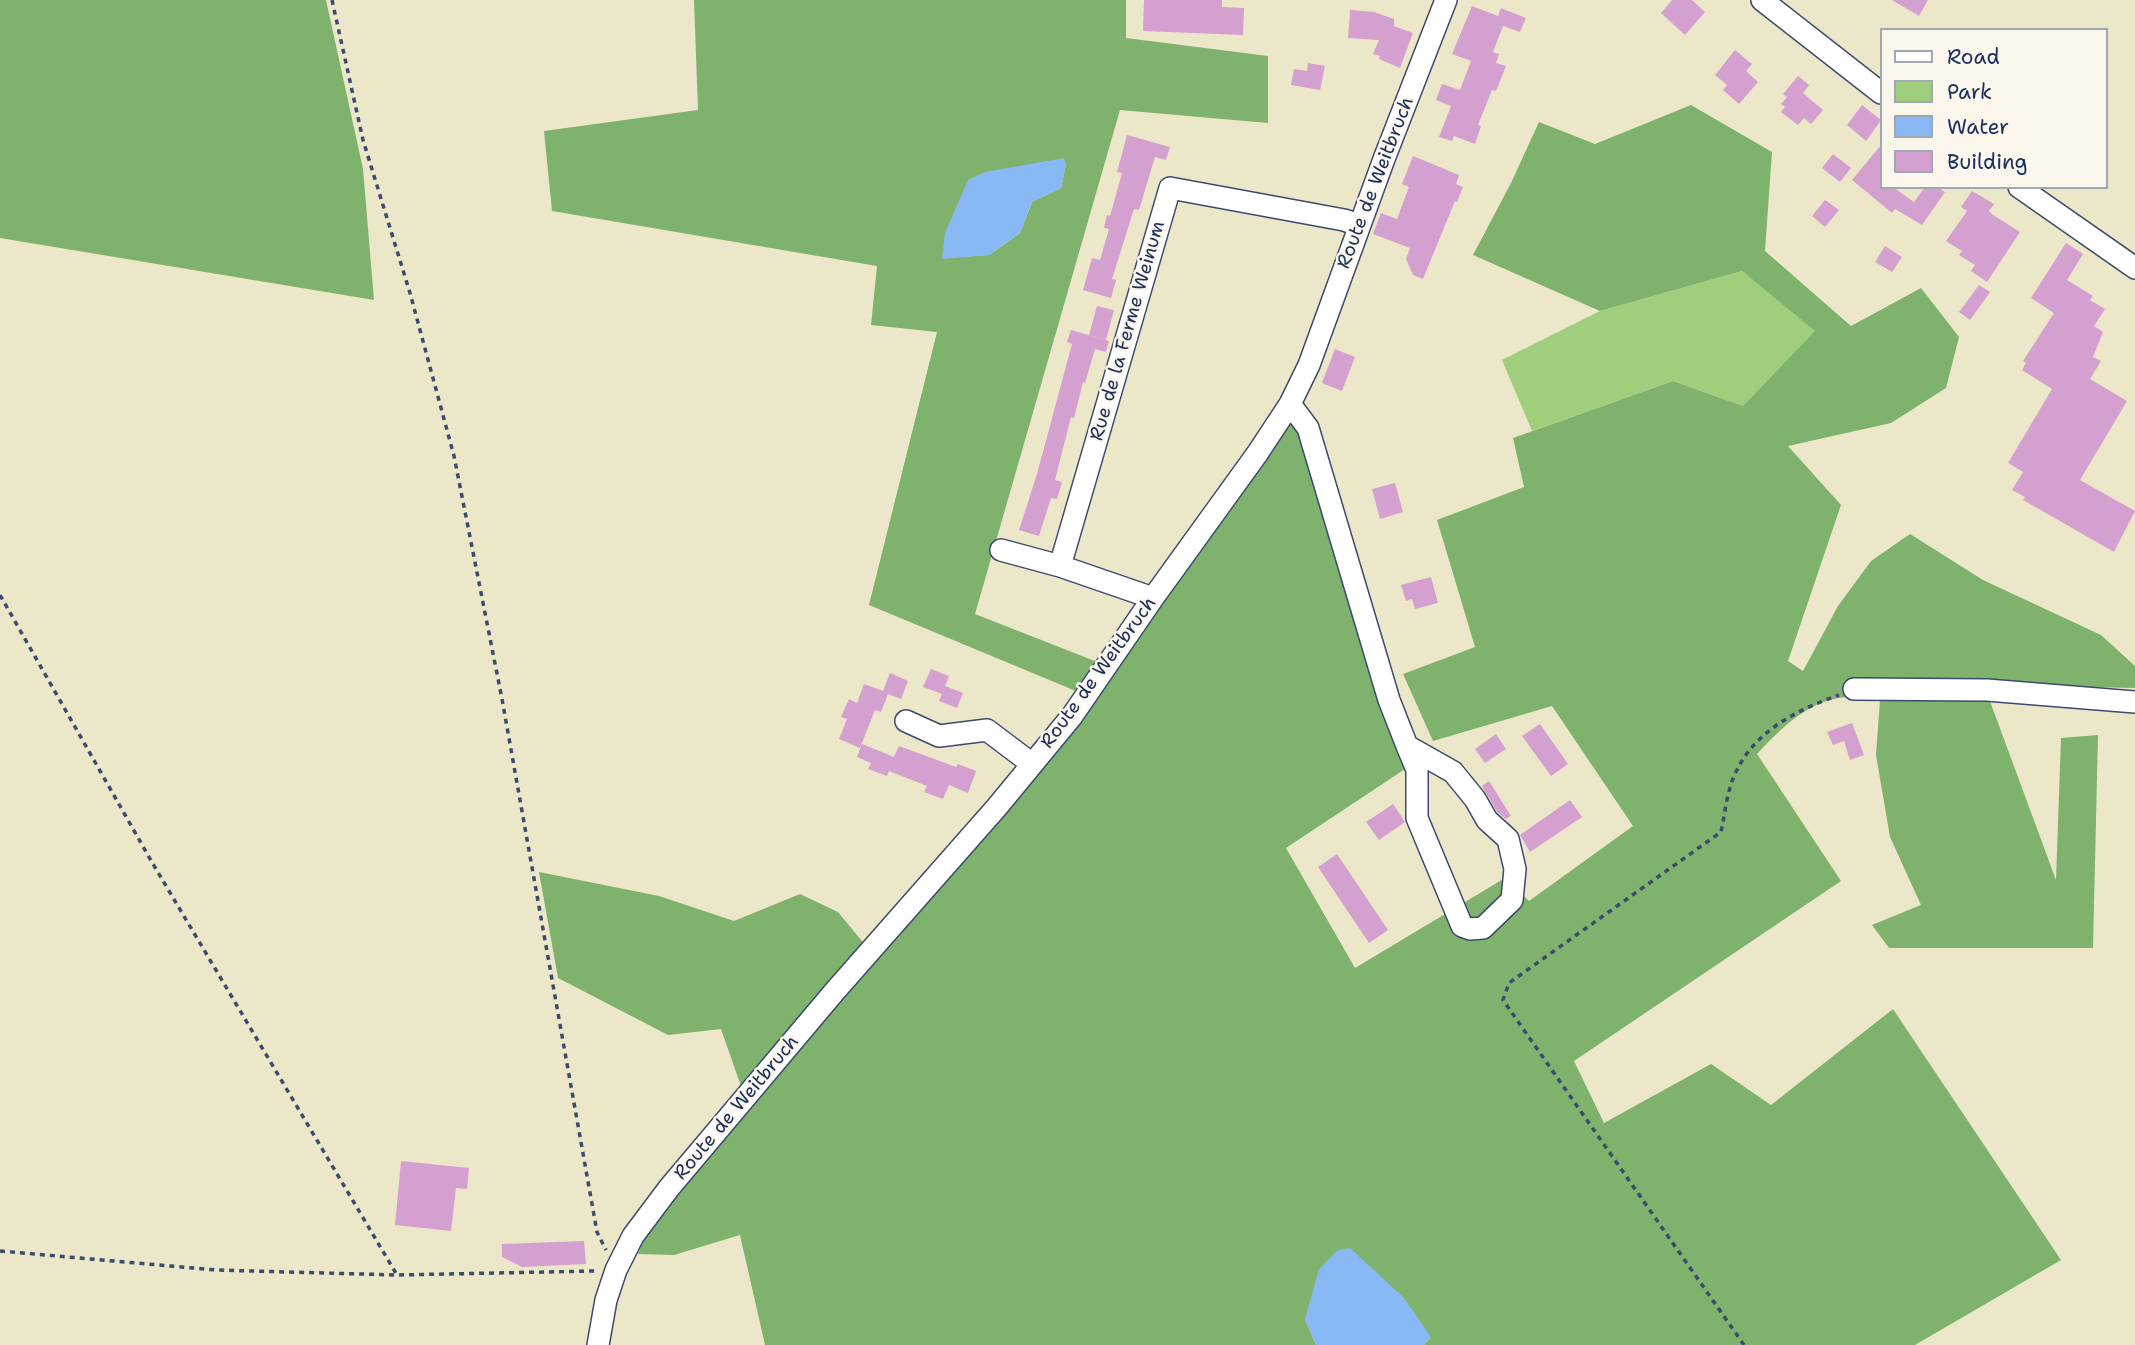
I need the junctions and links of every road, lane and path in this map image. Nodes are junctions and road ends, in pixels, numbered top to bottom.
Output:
1 (332, 0) edge
2 (1446, 0) edge
3 (1762, 0) edge
4 (1880, 92) edge
5 (2022, 189) edge
6 (1359, 225) junction
7 (2135, 268) edge
8 (1290, 404) junction
9 (1001, 550) dead end
10 (1060, 566) junction
11 (0, 595) edge
12 (1153, 598) junction
13 (1854, 689) joint
14 (2135, 702) edge
15 (906, 721) dead end
16 (1408, 746) junction
17 (1032, 764) junction
18 (0, 1251) edge
19 (616, 1270) junction
20 (397, 1275) junction
21 (598, 1345) edge
22 (1744, 1345) edge

1 - 19 path
2 - 6 street, Route de Weitbruch
3 - 4 street
5 - 7 street
6 - 8 street, Route de Weitbruch
6 - 10 street, Rue de la Ferme Weinum
8 - 12 street, Route de Weitbruch
8 - 16 street
9 - 10 street
10 - 12 street
11 - 20 path
12 - 17 street, Route de Weitbruch
13 - 14 street
13 - 22 path
15 - 17 street
16 - 16 street
17 - 19 street, Route de Weitbruch
18 - 20 path
19 - 20 path
19 - 21 street, Route de Weitbruch

